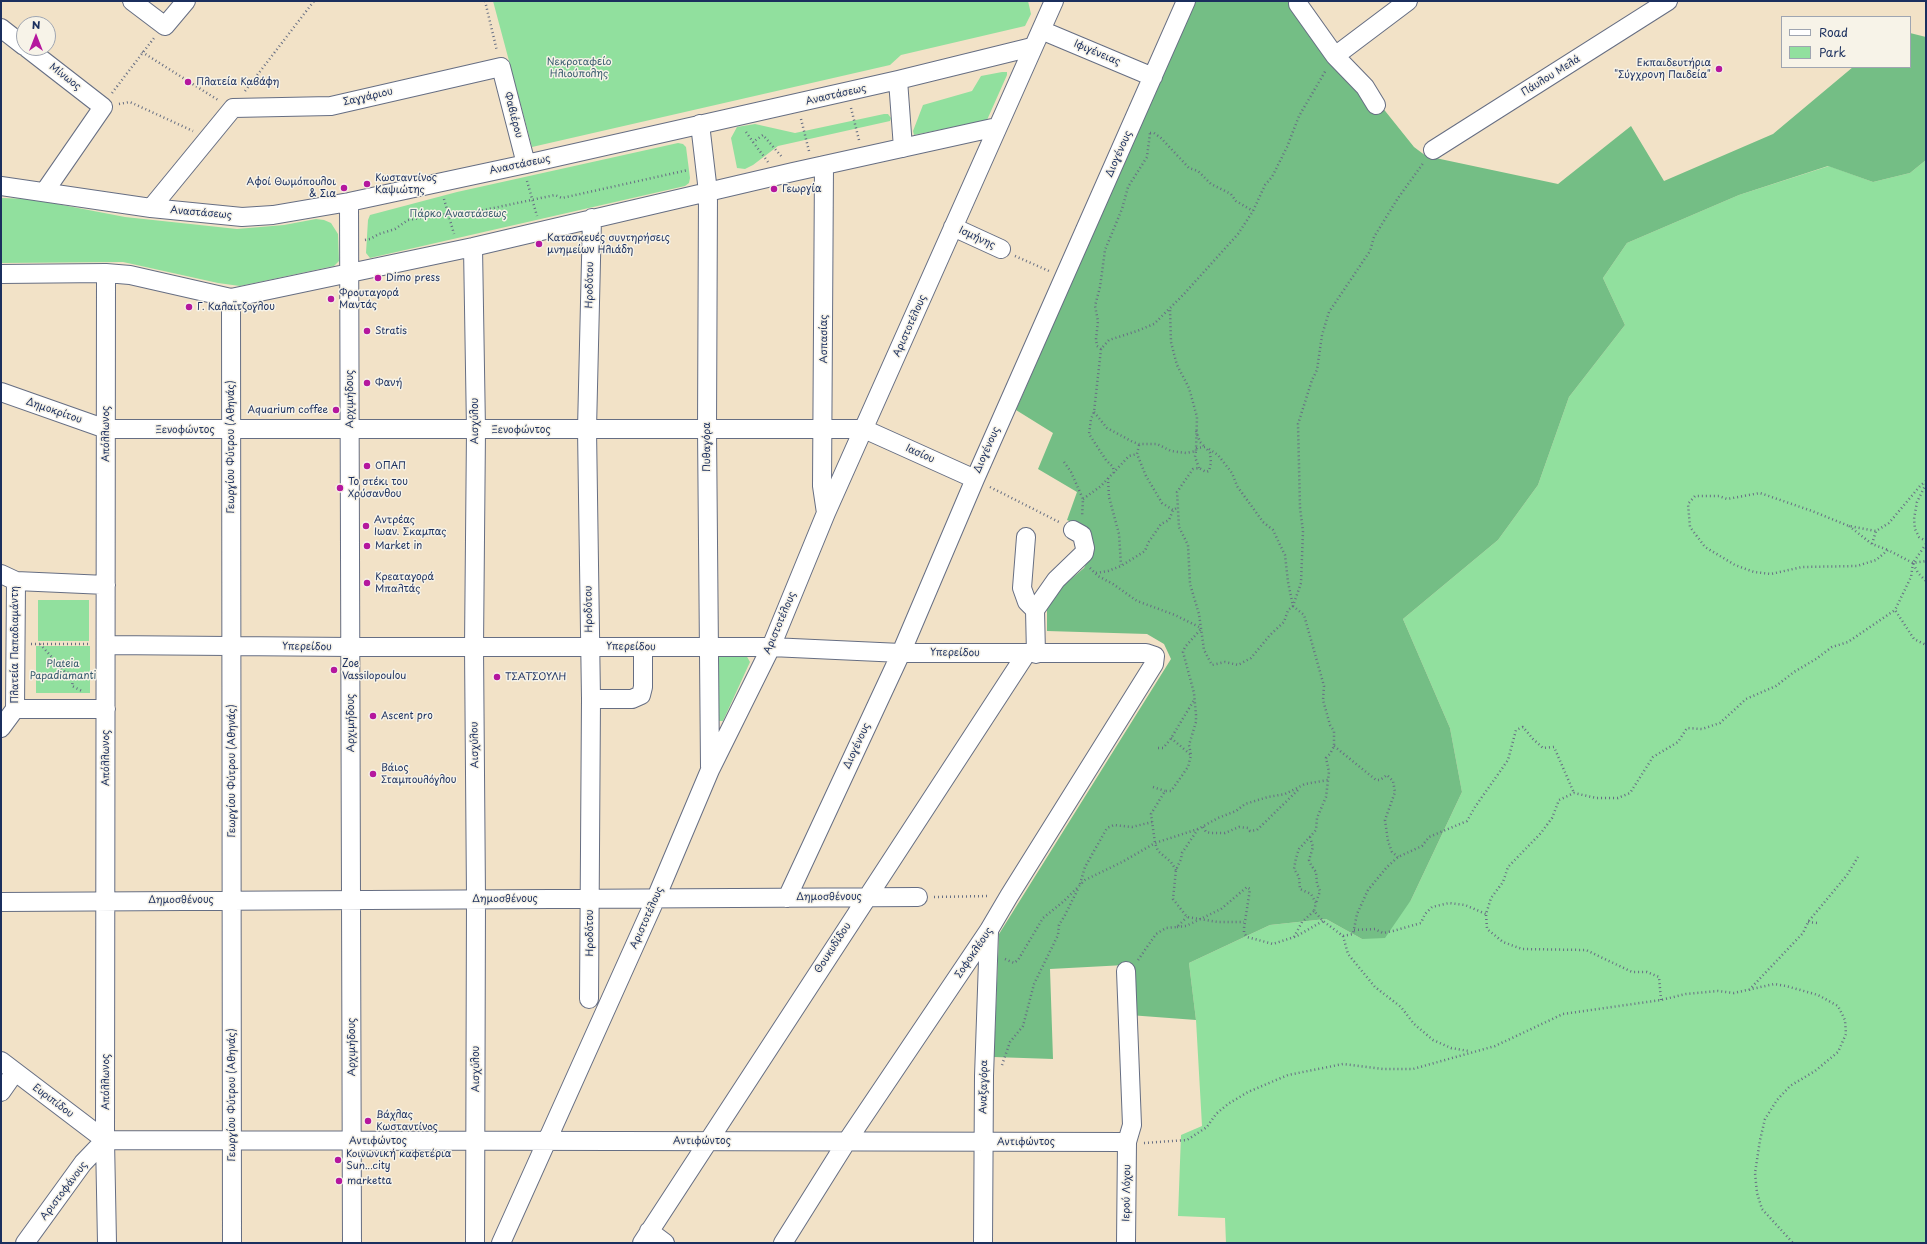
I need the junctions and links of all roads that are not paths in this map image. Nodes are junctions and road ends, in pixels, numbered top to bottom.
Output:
1 (132, 1) edge
2 (186, 1) edge
3 (1054, 1) edge
4 (1186, 1) edge
5 (1408, 1) edge
6 (1668, 1) edge
7 (1298, 4) dead end
8 (1, 28) edge
9 (1040, 30) junction
10 (16, 40) edge
11 (1032, 47) junction
12 (38, 56) edge
13 (1335, 56) junction
14 (501, 67) joint
15 (1153, 77) junction
16 (898, 80) junction
17 (1376, 105) dead end
18 (700, 124) junction
19 (997, 127) junction
20 (903, 148) junction
21 (1433, 150) road end
22 (524, 164) junction
23 (819, 166) junction
24 (1, 186) edge
25 (45, 191) junction
26 (708, 192) junction
27 (349, 202) junction
28 (151, 208) junction
29 (592, 218) junction
30 (953, 227) junction
31 (465, 249) junction
32 (1001, 249) road end
33 (106, 273) junction
34 (1, 274) edge
35 (350, 274) junction
36 (231, 298) junction
37 (1, 392) edge
38 (707, 429) junction
39 (823, 429) junction
40 (864, 429) junction
41 (106, 430) junction
42 (231, 430) junction
43 (350, 430) junction
44 (476, 430) junction
45 (587, 430) junction
46 (975, 479) junction
47 (826, 513) junction
48 (1078, 533) road end
49 (1026, 537) dead end
50 (8, 577) edge
51 (106, 585) junction
52 (1035, 610) junction
53 (8, 645) edge
54 (106, 645) junction
55 (231, 646) junction
56 (590, 646) junction
57 (351, 647) junction
58 (474, 647) junction
59 (643, 647) junction
60 (771, 647) junction
61 (709, 648) junction
62 (900, 653) junction
63 (1031, 654) junction
64 (1155, 656) joint
65 (591, 699) junction
66 (15, 709) junction
67 (106, 709) junction
68 (1, 728) edge
69 (710, 770) junction
70 (866, 897) junction
71 (918, 897) road end
72 (590, 898) junction
73 (656, 898) junction
74 (787, 898) junction
75 (351, 899) junction
76 (476, 899) junction
77 (232, 900) junction
78 (106, 901) junction
79 (1, 902) edge
80 (990, 930) junction
81 (1126, 971) road end
82 (590, 999) dead end
83 (1, 1061) edge
84 (16, 1072) junction
85 (1, 1092) edge
86 (106, 1140) junction
87 (232, 1140) junction
88 (352, 1140) junction
89 (475, 1141) junction
90 (548, 1141) junction
91 (709, 1141) junction
92 (847, 1141) junction
93 (983, 1142) junction
94 (1127, 1142) junction
95 (645, 1237) edge
96 (25, 1243) edge
97 (107, 1243) edge
98 (232, 1243) edge
99 (352, 1243) edge
100 (475, 1243) edge
101 (501, 1243) edge
102 (665, 1243) edge
103 (783, 1243) edge
104 (983, 1243) edge
105 (1126, 1243) edge

1 - 2 street
3 - 9 street, Αριστοτέλους
4 - 15 street, Διογένους
5 - 13 street
6 - 21 street, Πάυλου Μελά
7 - 13 street
8 - 10 street
9 - 11 street, Αριστοτέλους
9 - 15 street, Ιφιγένειας
11 - 16 street, Αναστάσεως
11 - 19 street, Αριστοτέλους
12 - 25 street, Μίνωος
13 - 17 street
14 - 22 street, Φαβιέρου
14 - 28 street, Σαγγάριου
15 - 46 street, Διογένους
16 - 18 street, Αναστάσεως
16 - 20 street
18 - 22 street, Αναστάσεως
18 - 26 street, Πυθαγόρα
19 - 20 street
19 - 30 street, Αριστοτέλους
20 - 23 street
22 - 27 street, Αναστάσεως
23 - 26 street
23 - 39 street, Ασπασίας
24 - 25 street, Αναστάσεως
25 - 28 street, Αναστάσεως
26 - 29 street
26 - 38 street, Πυθαγόρα
27 - 28 street, Αναστάσεως
27 - 35 street, Αρχιμήδους
29 - 31 street
29 - 45 street, Ηροδότου
30 - 32 street, Ισμήνης
30 - 40 street, Αριστοτέλους
31 - 35 street
31 - 44 street, Αισχύλου
33 - 34 street
33 - 36 street
33 - 41 street, Απόλλωνος
35 - 36 street
35 - 43 street, Αρχιμήδους
36 - 42 street, Γεωργίου Φύτρου (Αθηνάς)
37 - 41 street, Δημοκρίτου
38 - 39 street, Ξενοφώντος
38 - 45 street, Ξενοφώντος
38 - 61 street, Πυθαγόρα
39 - 40 street, Ξενοφώντος
39 - 47 street, Ασπασίας
40 - 46 street, Ιασίου
40 - 47 street, Αριστοτέλους
41 - 42 street, Ξενοφώντος
41 - 51 street, Απόλλωνος
42 - 43 street, Ξενοφώντος
42 - 55 street, Γεωργίου Φύτρου (Αθηνάς)
43 - 44 street, Ξενοφώντος
43 - 57 street, Αρχιμήδους
44 - 45 street, Ξενοφώντος
44 - 58 street, Αισχύλου
45 - 56 street, Ηροδότου
46 - 62 street, Διογένους
47 - 60 street, Αριστοτέλους
48 - 52 street
49 - 52 street
50 - 51 street, Πλατεία Παπαδιαμάντη
50 - 53 street, Πλατεία Παπαδιαμάντη
51 - 54 street, Απόλλωνος
52 - 63 street
53 - 66 street, Πλατεία Παπαδιαμάντη
54 - 55 street, Υπερείδου
54 - 67 street, Απόλλωνος
55 - 57 street, Υπερείδου
55 - 77 street, Γεωργίου Φύτρου (Αθηνάς)
56 - 58 street, Υπερείδου
56 - 59 street, Υπερείδου
56 - 65 street, Ηροδότου
57 - 58 street, Υπερείδου
57 - 75 street, Αρχιμήδους
58 - 76 street, Αισχύλου
59 - 61 street, Υπερείδου
59 - 65 street
60 - 61 street, Υπερείδου
60 - 62 street, Υπερείδου
60 - 69 street, Αριστοτέλους
61 - 69 street, Πυθαγόρα
62 - 63 street, Υπερείδου
62 - 74 street, Διογένους
63 - 64 street, Υπερείδου
63 - 70 street, Θουκυδίδου
64 - 80 street, Σοφοκλέους
65 - 72 street, Ηροδότου
66 - 67 street, Πλατεία Παπαδιαμάντη
66 - 68 street
67 - 78 street, Απόλλωνος
69 - 73 street, Αριστοτέλους
70 - 71 street, Δημοσθένους
70 - 74 street, Δημοσθένους
70 - 91 street, Θουκυδίδου
72 - 73 street, Δημοσθένους
72 - 76 street, Δημοσθένους
72 - 82 street, Ηροδότου
73 - 74 street, Δημοσθένους
73 - 90 street, Αριστοτέλους
75 - 76 street, Δημοσθένους
75 - 77 street, Δημοσθένους
75 - 88 street, Αρχιμήδους
76 - 89 street, Αισχύλου
77 - 78 street, Δημοσθένους
77 - 87 street, Γεωργίου Φύτρου (Αθηνάς)
78 - 79 street, Δημοσθένους
78 - 86 street, Απόλλωνος
80 - 92 street, Σοφοκλέους
80 - 93 street, Αναξαγόρα
81 - 94 street
83 - 84 street, Ευριπίδου
84 - 85 street
84 - 86 street, Ευριπίδου
86 - 87 street, Αντιφώντος
86 - 96 street, Αριστοφάνους
86 - 97 street, Απόλλωνος
87 - 88 street, Αντιφώντος
87 - 98 street, Γεωργίου Φύτρου (Αθηνάς)
88 - 89 street, Αντιφώντος
88 - 99 street, Αρχιμήδους
89 - 90 street, Αντιφώντος
89 - 100 street, Αισχύλου
90 - 91 street, Αντιφώντος
90 - 101 street, Αριστοτέλους
91 - 92 street, Αντιφώντος
91 - 95 street, Θουκυδίδου
92 - 93 street, Αντιφώντος
92 - 103 street, Σοφοκλέους
93 - 94 street, Αντιφώντος
93 - 104 street, Αναξαγόρα
94 - 105 street, Ιερού Λόχου
95 - 102 street

